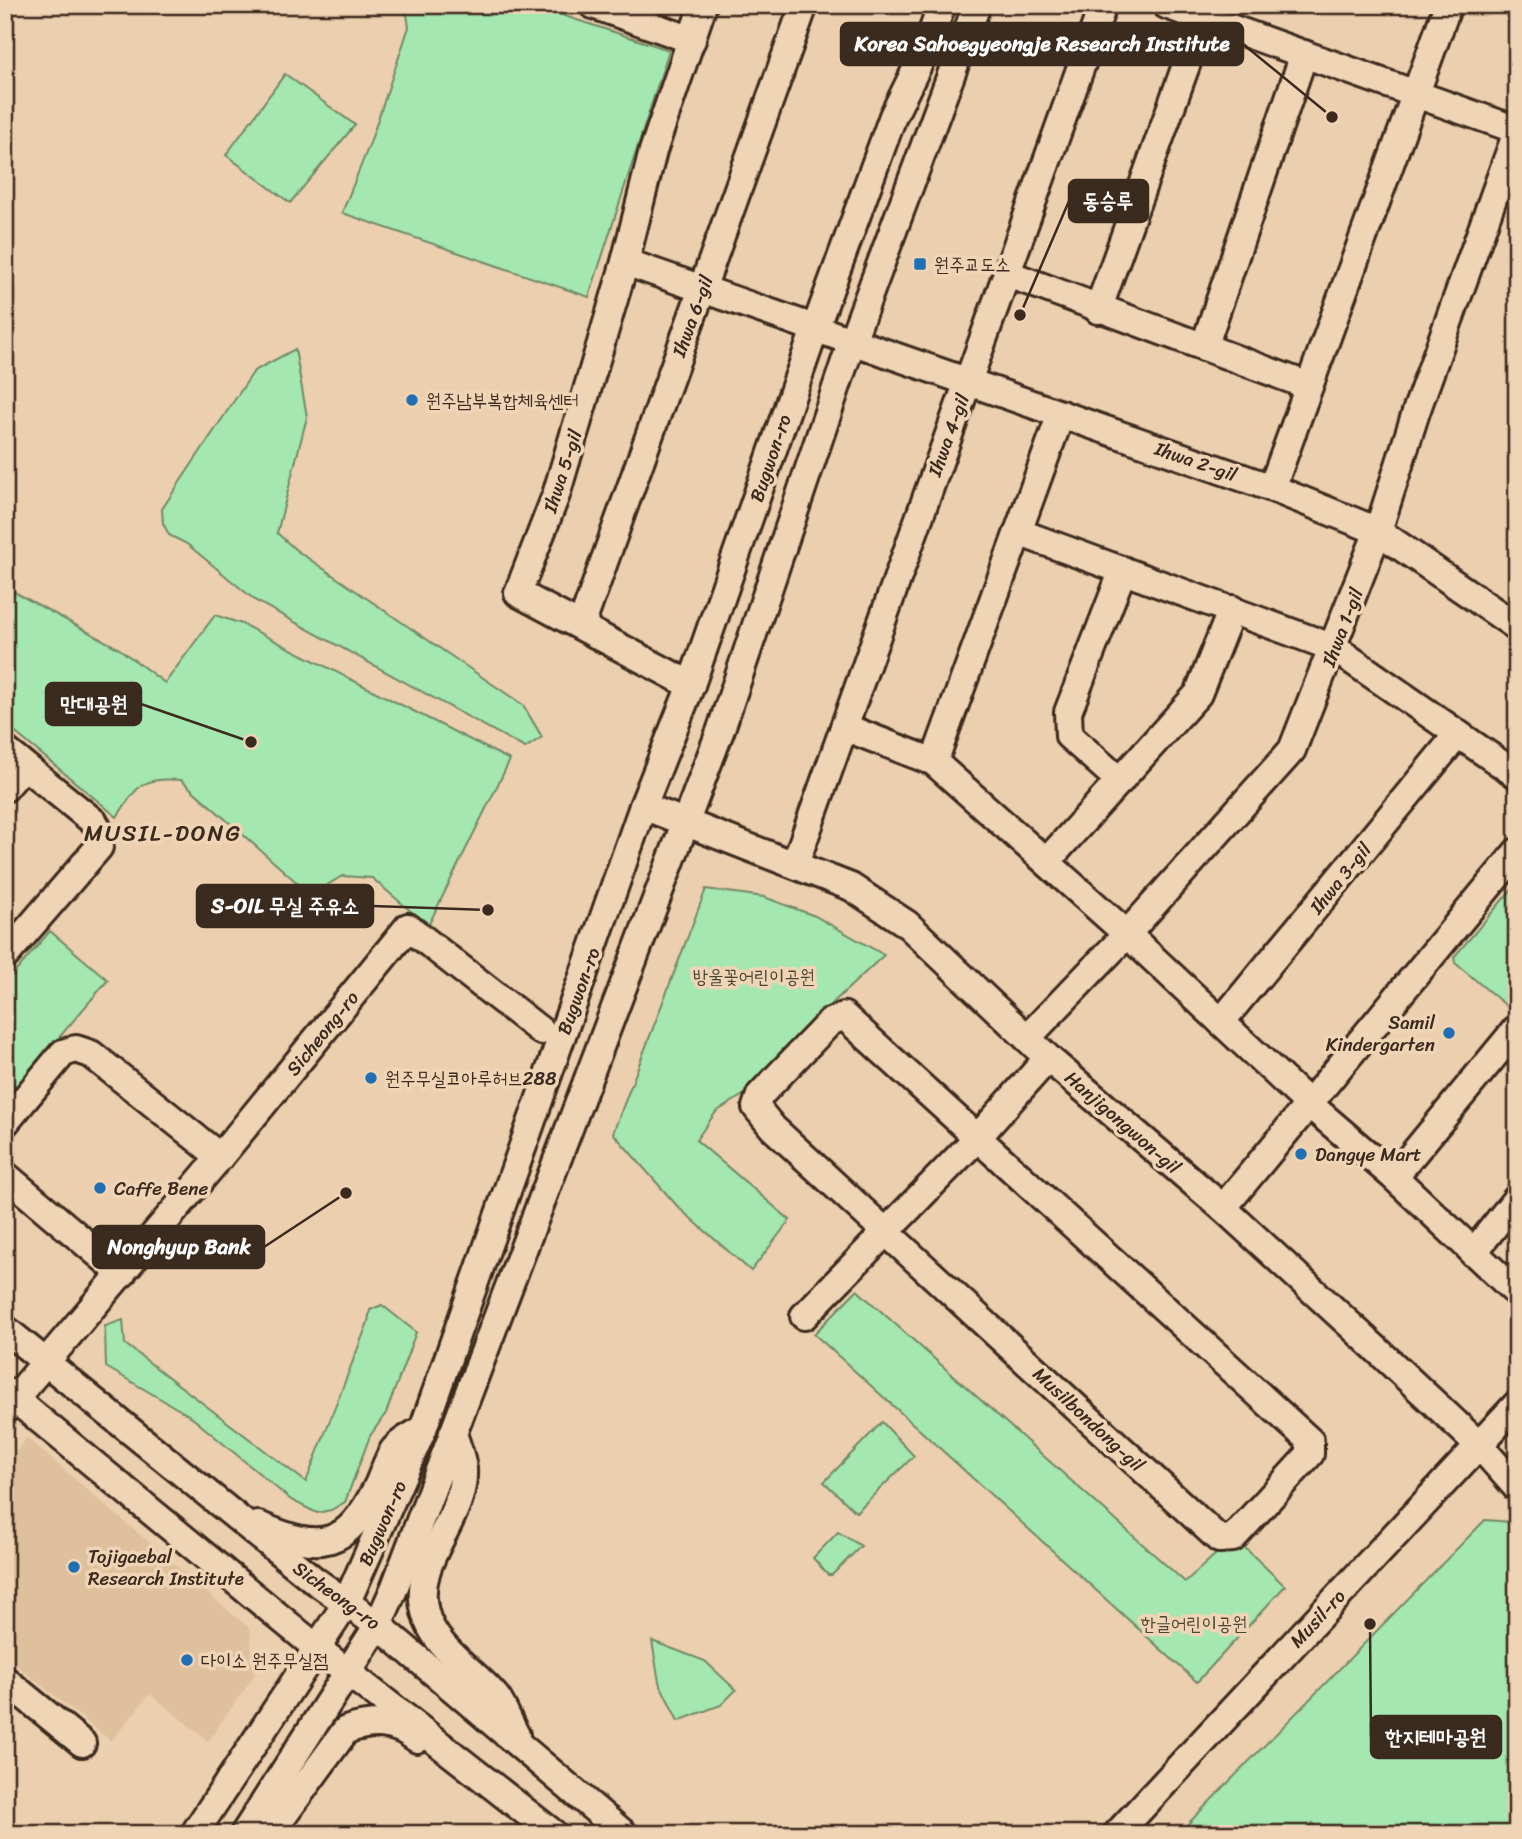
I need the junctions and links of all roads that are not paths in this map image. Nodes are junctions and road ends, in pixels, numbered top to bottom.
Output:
1 (593, 5) edge
2 (703, 5) edge
3 (804, 5) edge
4 (923, 5) edge
5 (942, 5) edge
6 (977, 5) edge
7 (995, 5) edge
8 (1103, 5) edge
9 (1166, 5) edge
10 (1448, 5) edge
11 (1203, 18) junction
12 (692, 40) junction
13 (1304, 54) junction
14 (1417, 94) junction
15 (893, 116) junction
16 (933, 126) junction
17 (1517, 131) edge
18 (625, 262) junction
19 (1008, 274) junction
20 (702, 289) junction
21 (1098, 310) junction
22 (815, 328) junction
23 (852, 341) junction
24 (1204, 347) junction
25 (968, 381) junction
26 (1309, 386) junction
27 (1061, 414) junction
28 (1272, 488) junction
29 (1378, 531) junction
30 (1018, 532) junction
31 (1123, 570) junction
32 (1232, 609) junction
33 (581, 626) junction
34 (1517, 627) edge
35 (1334, 648) junction
36 (691, 685) junction
37 (844, 727) junction
38 (1458, 734) junction
39 (15, 758) edge
40 (934, 762) junction
41 (1517, 775) edge
42 (1120, 781) junction
43 (5, 789) edge
44 (643, 806) junction
45 (685, 824) junction
46 (1517, 852) edge
47 (1047, 861) junction
48 (795, 864) junction
49 (1127, 934) junction
50 (5, 956) edge
51 (1222, 1022) junction
52 (1517, 1028) edge
53 (541, 1031) dead end
54 (1027, 1038) junction
55 (1048, 1058) junction
56 (1309, 1104) junction
57 (5, 1123) edge
58 (978, 1137) junction
59 (220, 1157) junction
60 (5, 1175) edge
61 (1394, 1177) junction
62 (1517, 1198) edge
63 (1223, 1208) junction
64 (885, 1231) junction
65 (1473, 1253) junction
66 (122, 1274) junction
67 (1517, 1293) edge
68 (804, 1316) dead end
69 (5, 1329) edge
70 (45, 1363) junction
71 (8, 1400) edge
72 (1517, 1404) edge
73 (424, 1429) junction
74 (453, 1433) junction
75 (1479, 1445) junction
76 (1517, 1488) edge
77 (230, 1512) junction
78 (346, 1604) junction
79 (378, 1625) junction
80 (318, 1649) junction
81 (349, 1670) junction
82 (5, 1680) edge
83 (82, 1743) dead end
84 (521, 1746) junction
85 (489, 1781) junction
86 (194, 1834) edge
87 (244, 1834) edge
88 (270, 1834) edge
89 (554, 1834) edge
90 (624, 1834) edge
91 (1117, 1834) edge

1 - 12 street
2 - 12 street, Ihwa 5-gil
3 - 20 street, Ihwa 6-gil
4 - 15 street, Bugwon-ro
5 - 15 street, Bugwon-ro
6 - 16 street, Bugwon-ro
7 - 16 street, Bugwon-ro
8 - 19 street, Ihwa 4-gil
9 - 11 street, Ihwa 1-gil
10 - 14 street
11 - 13 street, Ihwa 1-gil
11 - 21 street
12 - 18 street, Ihwa 5-gil
13 - 14 street, Ihwa 1-gil
13 - 24 street
14 - 17 street, Ihwa 1-gil
14 - 26 street
15 - 22 street, Bugwon-ro
16 - 23 street, Bugwon-ro
17 - 29 street, Ihwa 1-gil
18 - 20 street, Ihwa 2-gil
18 - 33 street, Ihwa 5-gil
19 - 21 street
19 - 25 street, Ihwa 4-gil
20 - 22 street, Ihwa 2-gil
20 - 33 street, Ihwa 6-gil
21 - 24 street
22 - 23 street, Ihwa 2-gil
22 - 36 street, Bugwon-ro
23 - 25 street, Ihwa 2-gil
23 - 45 street, Bugwon-ro
24 - 26 street
25 - 27 street, Ihwa 2-gil
25 - 37 street, Ihwa 4-gil
26 - 28 street
27 - 28 street, Ihwa 2-gil
27 - 30 street
28 - 29 street, Ihwa 2-gil
29 - 34 street, Ihwa 2-gil
29 - 35 street, Ihwa 1-gil
30 - 31 street
30 - 40 street
31 - 32 street
31 - 42 street
32 - 35 street
32 - 42 street
33 - 36 street, Ihwa 5-gil
35 - 38 street
35 - 49 street, Ihwa 1-gil
36 - 44 street, Bugwon-ro
37 - 40 street
37 - 48 street, Ihwa 4-gil
38 - 41 street
38 - 51 street, Ihwa 3-gil
39 - 43 street
39 - 50 street
40 - 47 street
42 - 47 street
44 - 45 street, Hanjigongwon-gil
44 - 73 street, Bugwon-ro
45 - 48 street, Hanjigongwon-gil
45 - 74 street, Bugwon-ro
46 - 56 street
47 - 49 street
48 - 54 street, Hanjigongwon-gil
49 - 51 street
49 - 54 street, Ihwa 1-gil
51 - 56 street
52 - 61 street
53 - 59 street, Sicheong-ro
54 - 55 street, Hanjigongwon-gil
55 - 58 street
55 - 63 street, Hanjigongwon-gil
56 - 61 street
56 - 63 street
57 - 59 street
58 - 64 street
58 - 64 street, Musilbondong-gil
58 - 64 street, Musilbondong-gil
59 - 66 street, Sicheong-ro
60 - 66 street
61 - 65 street
62 - 65 street
63 - 75 street, Hanjigongwon-gil
64 - 68 street
65 - 67 street
66 - 70 street, Sicheong-ro
69 - 70 street, Sicheong-ro
70 - 71 street
70 - 77 street, Sicheong-ro
71 - 80 street
72 - 75 street, Musil-ro
73 - 77 street
73 - 78 street, Bugwon-ro
74 - 79 street, Bugwon-ro
74 - 84 street
75 - 76 street, Hanjigongwon-gil
75 - 91 street, Musil-ro
77 - 78 street, Sicheong-ro
78 - 79 street, Sicheong-ro
78 - 80 street, Bugwon-ro
79 - 81 street, Bugwon-ro
79 - 84 street, Sicheong-ro
80 - 81 street
80 - 86 street, Bugwon-ro
81 - 85 street
81 - 87 street, Bugwon-ro
82 - 83 street
84 - 90 street, Sicheong-ro
85 - 88 street
85 - 89 street

